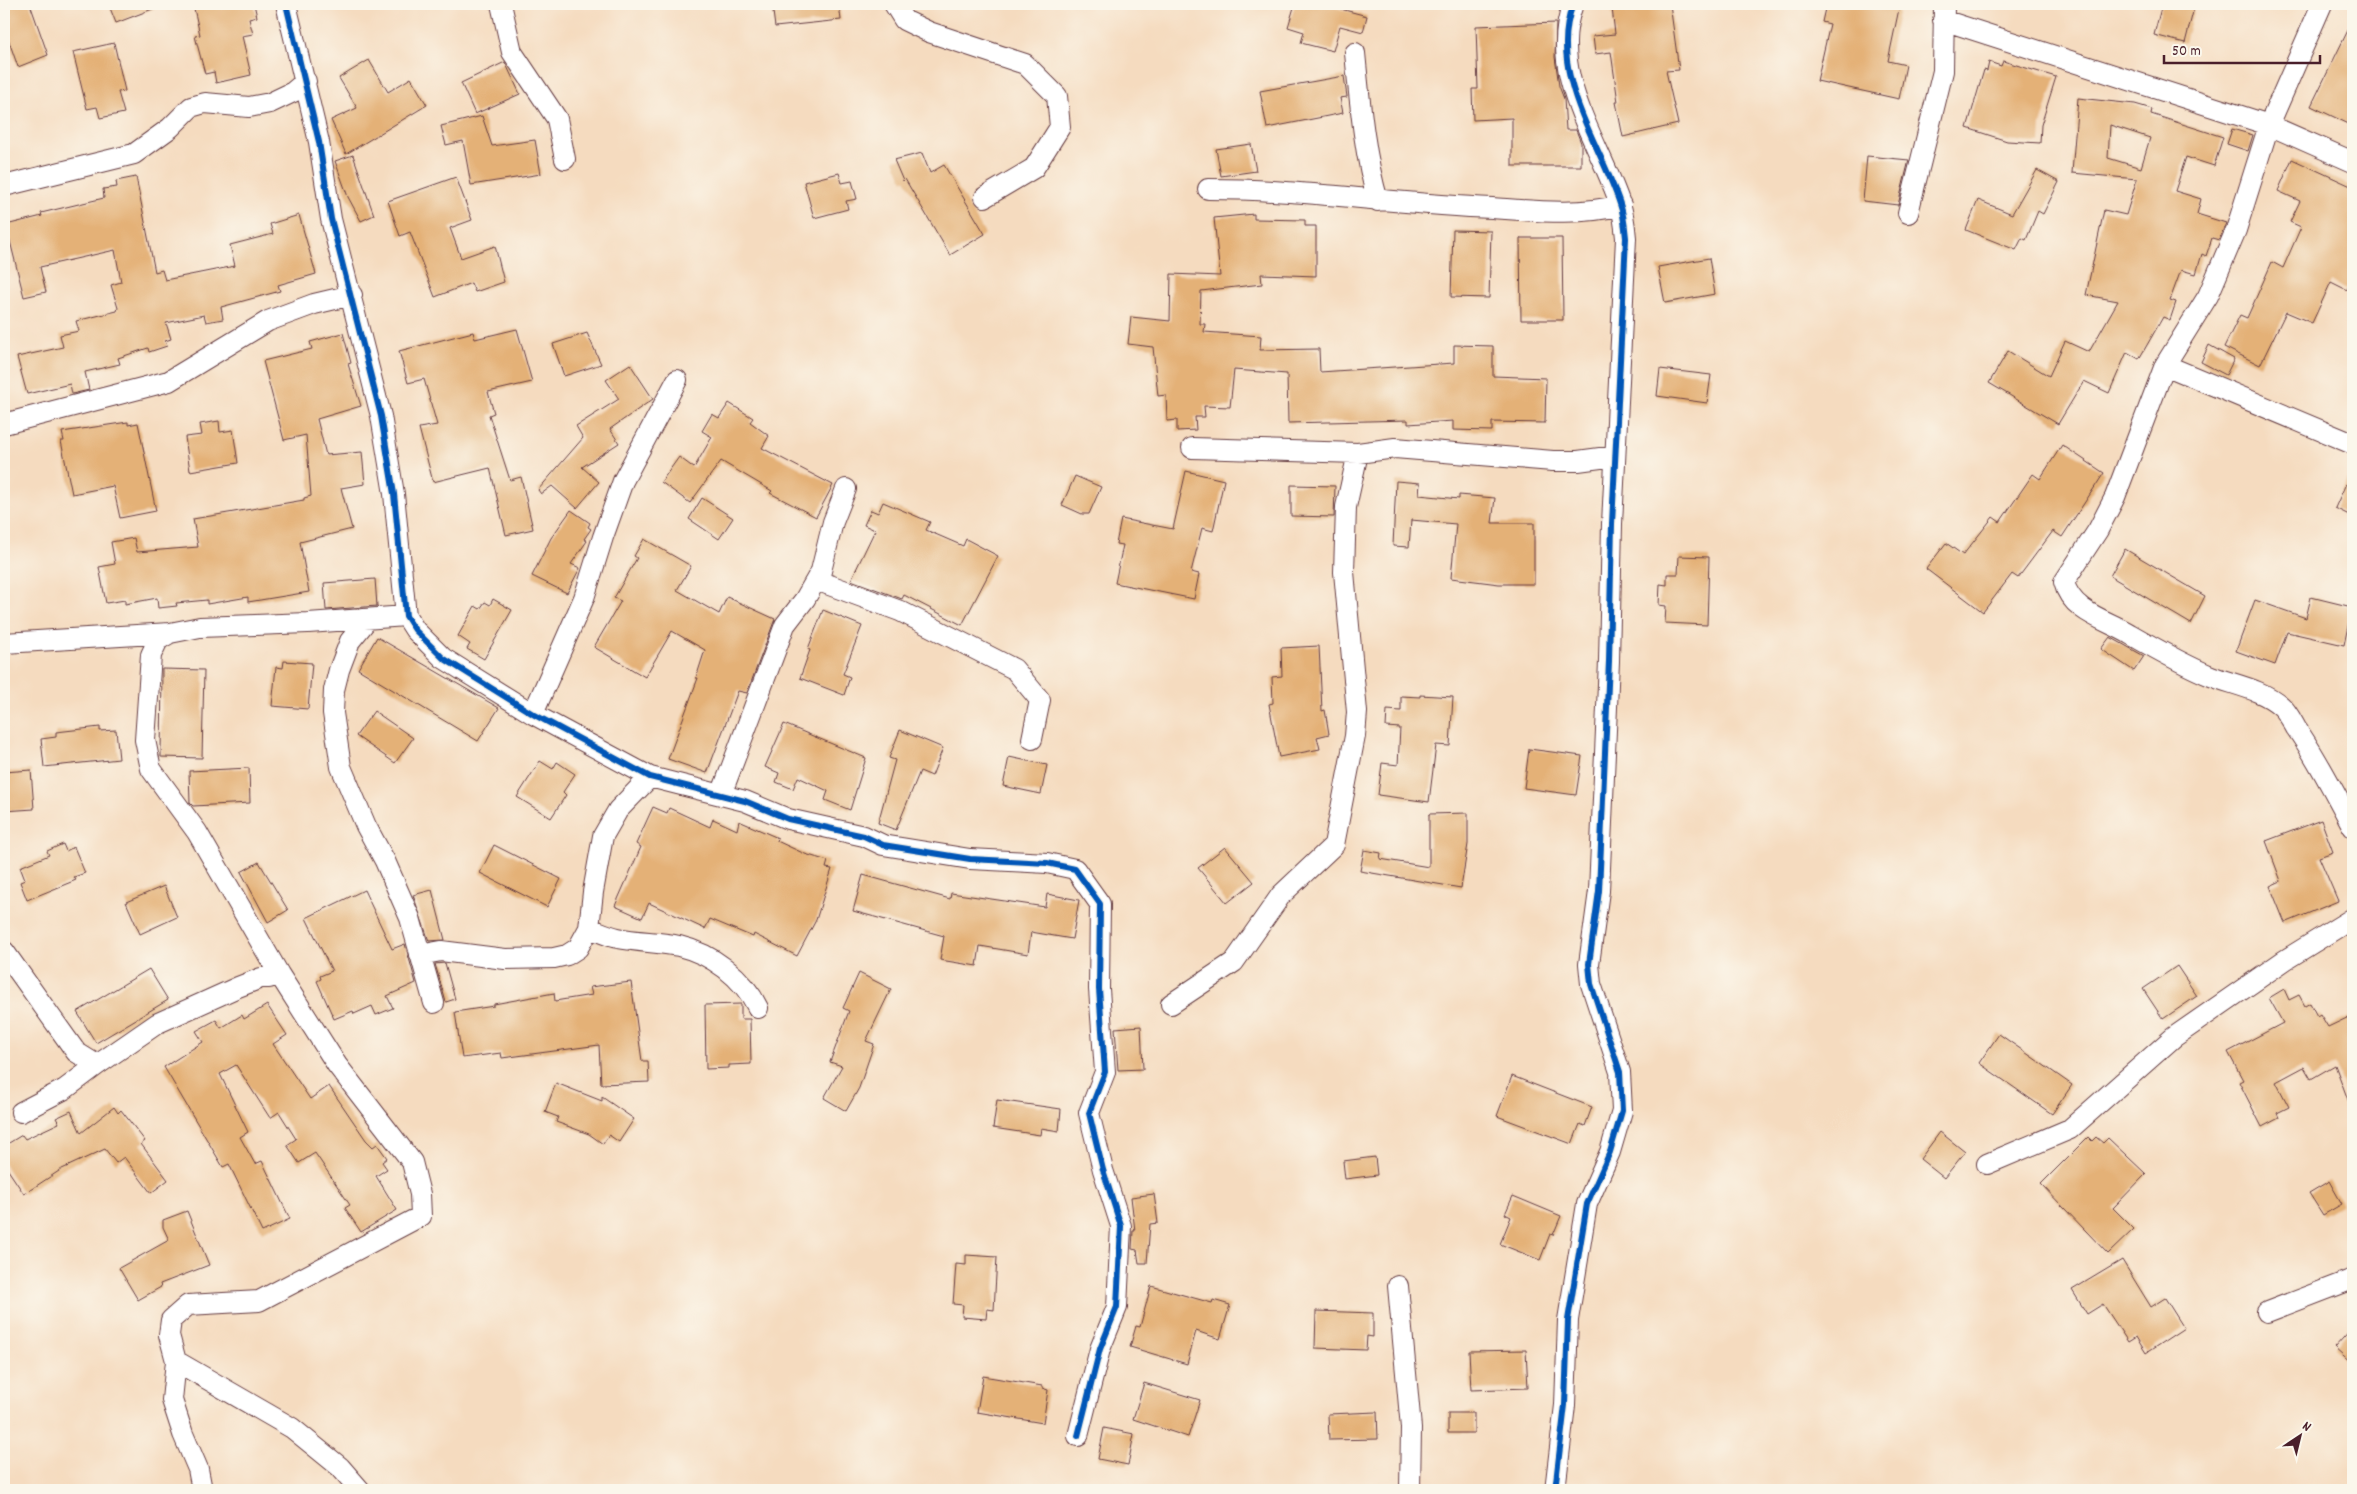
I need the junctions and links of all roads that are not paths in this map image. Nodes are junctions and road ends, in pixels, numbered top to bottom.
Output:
1 (286, 4) edge
2 (501, 4) edge
3 (894, 4) edge
4 (1573, 4) edge
5 (2322, 4) edge
6 (1943, 12) edge
7 (1355, 54) dead end
8 (306, 81) junction
9 (2269, 124) junction
10 (565, 159) dead end
11 (2353, 162) edge
12 (4, 186) edge
13 (1208, 189) dead end
14 (985, 197) dead end
15 (1378, 201) junction
16 (1621, 205) junction
17 (1908, 213) dead end
18 (352, 295) junction
19 (2165, 365) junction
20 (677, 380) dead end
21 (4, 424) edge
22 (2353, 444) edge
23 (1192, 448) dead end
24 (1358, 453) junction
25 (1615, 456) junction
26 (846, 489) dead end
27 (816, 580) junction
28 (406, 616) junction
29 (367, 620) junction
30 (170, 633) junction
31 (4, 643) edge
32 (533, 714) junction
33 (1032, 739) dead end
34 (650, 777) junction
35 (721, 795) junction
36 (2353, 827) edge
37 (2353, 918) edge
38 (589, 928) junction
39 (4, 951) edge
40 (420, 955) junction
41 (278, 974) junction
42 (434, 1003) dead end
43 (1171, 1004) dead end
44 (758, 1008) dead end
45 (97, 1065) junction
46 (21, 1112) dead end
47 (1987, 1164) dead end
48 (2353, 1279) edge
49 (1398, 1286) dead end
50 (2267, 1312) dead end
51 (176, 1361) junction
52 (1078, 1436) dead end
53 (202, 1490) edge
54 (360, 1490) edge
55 (1410, 1490) edge
56 (1555, 1490) edge

1 - 8 street
2 - 10 street
3 - 14 street
4 - 16 street
5 - 9 street
6 - 9 street
6 - 17 street
7 - 15 street
8 - 12 street
8 - 18 street
9 - 11 street
9 - 19 street
13 - 15 street
15 - 16 street
16 - 25 street
18 - 21 street
18 - 28 street
19 - 22 street
19 - 36 street
20 - 32 street
23 - 24 street
24 - 25 street
24 - 43 street
25 - 56 street
26 - 27 street
27 - 33 street
27 - 35 street
28 - 29 street
28 - 32 street
29 - 30 street
29 - 40 street
30 - 31 street
30 - 41 street
32 - 34 street
34 - 35 street
34 - 38 street
35 - 52 street
37 - 47 street
38 - 40 street
38 - 44 street
39 - 45 street
40 - 42 street
41 - 45 street
41 - 51 street
45 - 46 street
48 - 50 street
49 - 55 street
51 - 53 street
51 - 54 street

